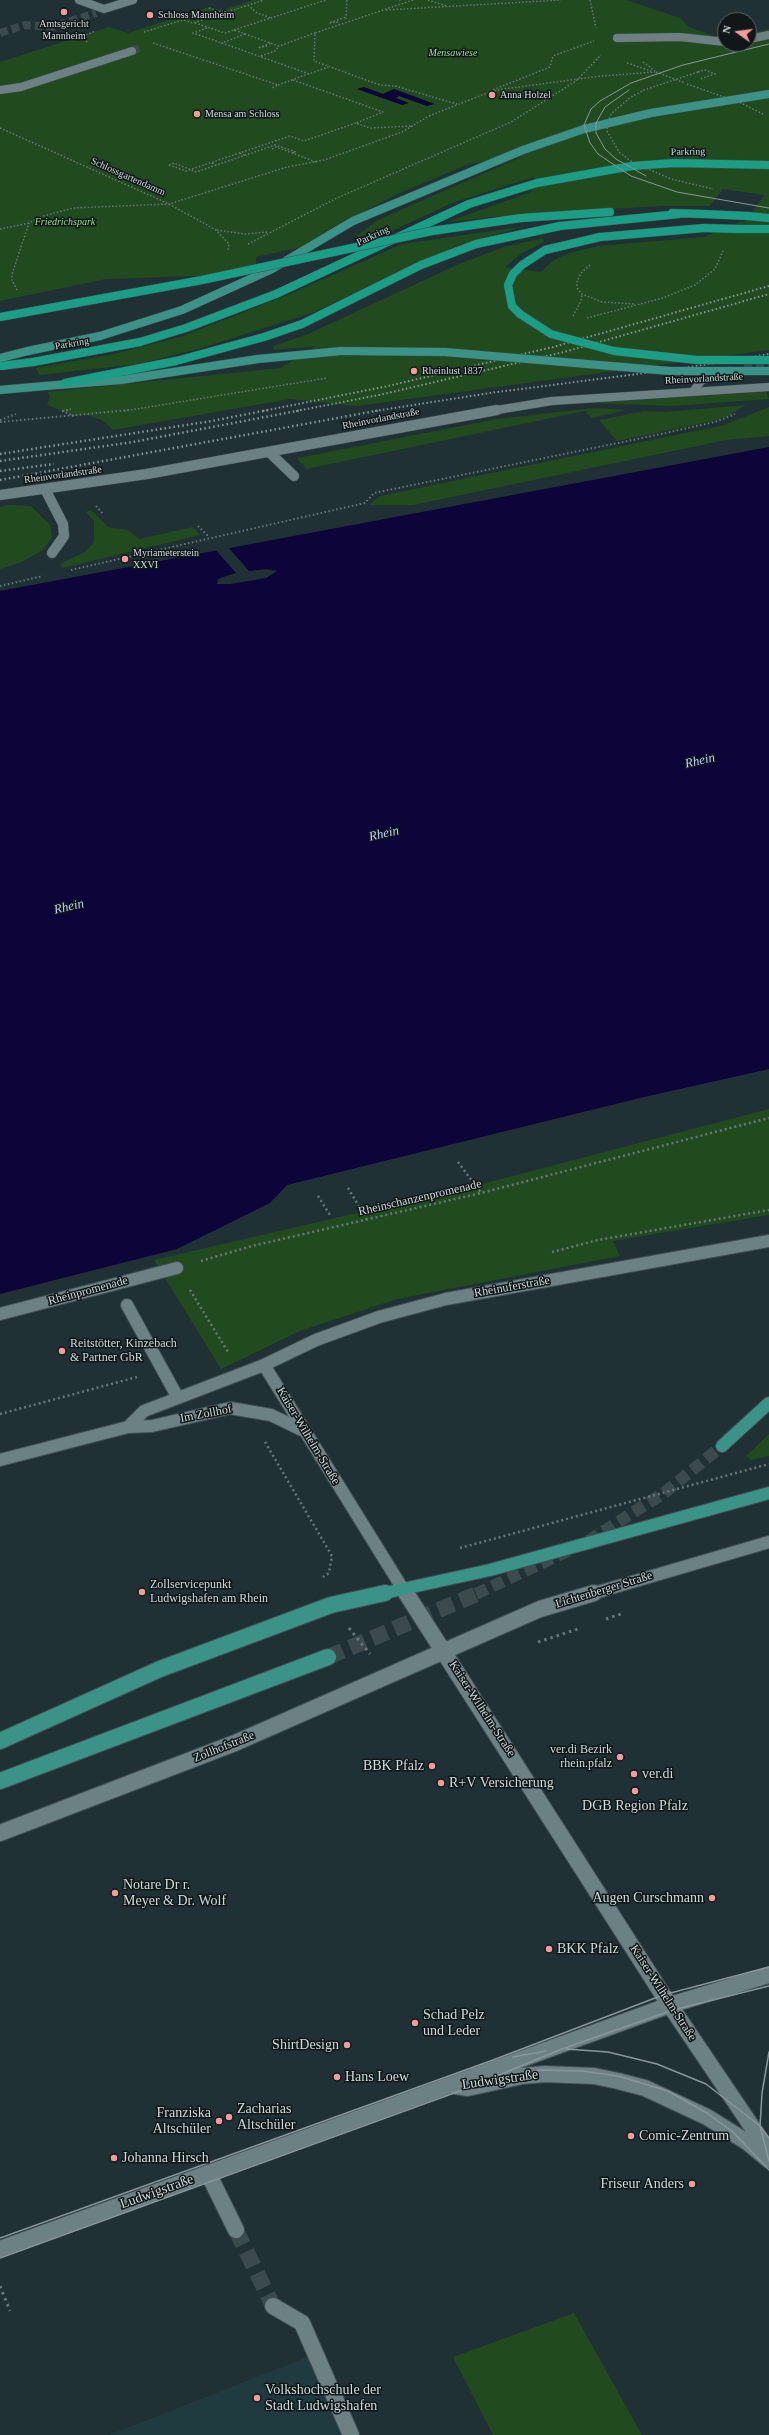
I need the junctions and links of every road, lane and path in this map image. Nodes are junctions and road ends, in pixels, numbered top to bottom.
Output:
1 (79, 0) edge
2 (133, 0) edge
3 (325, 0) edge
4 (347, 0) edge
5 (413, 0) edge
6 (428, 0) edge
7 (561, 0) edge
8 (590, 0) edge
9 (248, 5) dead end
10 (449, 7) junction
11 (209, 8) dead end
12 (104, 9) junction
13 (382, 11) junction
14 (226, 12) dead end
15 (96, 13) tunnel mouth
16 (346, 17) junction
17 (272, 18) junction
18 (338, 22) dead end
19 (194, 23) dead end
20 (345, 23) junction
21 (596, 26) dead end
22 (208, 28) junction
23 (234, 30) junction
24 (94, 32) dead end
25 (245, 34) junction
26 (315, 34) junction
27 (769, 35) edge
28 (83, 36) dead end
29 (757, 37) edge
30 (617, 38) dead end
31 (598, 40) dead end
32 (717, 41) edge
33 (152, 42) dead end
34 (222, 43) junction
35 (271, 43) junction
36 (218, 44) dead end
37 (267, 46) dead end
38 (280, 46) junction
39 (132, 51) tunnel mouth
40 (602, 51) dead end
41 (261, 56) junction
42 (328, 67) junction
43 (309, 74) junction
44 (705, 78) dead end
45 (293, 80) junction
46 (576, 81) junction
47 (278, 85) junction
48 (272, 88) dead end
49 (0, 90) edge
50 (487, 93) junction
51 (769, 94) edge
52 (457, 104) junction
53 (763, 114) dead end
54 (356, 123) junction
55 (414, 126) junction
56 (0, 128) edge
57 (272, 149) dead end
58 (240, 153) junction
59 (291, 153) junction
60 (247, 156) dead end
61 (316, 162) junction
62 (212, 163) junction
63 (766, 165) edge
64 (218, 166) dead end
65 (718, 190) dead end
66 (169, 204) junction
67 (679, 214) junction
68 (769, 218) edge
69 (29, 223) junction
70 (0, 228) edge
71 (769, 229) edge
72 (216, 230) junction
73 (722, 251) dead end
74 (226, 254) dead end
75 (19, 292) dead end
76 (0, 317) edge
77 (571, 318) dead end
78 (769, 360) edge
79 (0, 364) edge
80 (742, 368) tunnel mouth
81 (769, 371) edge
82 (65, 383) junction
83 (769, 387) edge
84 (0, 390) edge
85 (694, 390) junction
86 (740, 412) dead end
87 (75, 416) dead end
88 (0, 422) edge
89 (269, 452) junction
90 (294, 476) dead end
91 (45, 489) junction
92 (0, 495) edge
93 (96, 506) dead end
94 (104, 515) dead end
95 (198, 526) dead end
96 (209, 537) junction
97 (52, 553) dead end
98 (70, 570) dead end
99 (46, 575) dead end
100 (0, 586) edge
101 (769, 1118) edge
102 (458, 1162) dead end
103 (348, 1188) dead end
104 (481, 1193) junction
105 (318, 1196) dead end
106 (330, 1215) dead end
107 (367, 1220) junction
108 (769, 1241) edge
109 (177, 1268) junction
110 (127, 1305) dead end
111 (0, 1314) edge
112 (231, 1357) dead end
113 (264, 1365) junction
114 (163, 1370) junction
115 (178, 1398) junction
116 (769, 1403) edge
117 (246, 1409) junction
118 (0, 1414) edge
119 (128, 1426) junction
120 (304, 1431) junction
121 (722, 1446) tunnel mouth
122 (0, 1460) edge
123 (769, 1464) edge
124 (769, 1493) edge
125 (767, 1542) edge
126 (453, 1550) dead end
127 (405, 1590) junction
128 (331, 1605) junction
129 (444, 1650) junction
130 (328, 1657) tunnel mouth
131 (387, 1676) junction
132 (0, 1740) edge
133 (0, 1781) edge
134 (0, 1833) edge
135 (769, 1975) edge
136 (670, 2005) junction
137 (450, 2085) junction
138 (769, 2152) edge
139 (769, 2160) edge
140 (208, 2173) junction
141 (236, 2230) tunnel mouth
142 (0, 2249) edge
143 (0, 2286) edge
144 (273, 2306) tunnel mouth
145 (10, 2311) dead end
146 (351, 2435) edge

1 - 12 street
2 - 12 street
3 - 17 path
4 - 16 path
5 - 13 path
6 - 10 path
7 - 10 path
8 - 21 path
9 - 17 path
10 - 13 path
11 - 14 path
12 - 15 street
13 - 20 path
16 - 18 path
16 - 20 path
17 - 23 path
19 - 22 path
20 - 26 path
22 - 23 path
22 - 34 path
23 - 25 path
24 - 28 path
25 - 34 path
25 - 35 path
26 - 38 path
26 - 42 path
27 - 29 street
30 - 32 street
31 - 50 path
33 - 47 path
34 - 36 path
34 - 41 path
35 - 37 path
35 - 38 path
38 - 41 path
39 - 49 street
40 - 46 path
41 - 43 path
42 - 43 path
42 - 52 path
43 - 45 path
44 - 65 path, bridge
45 - 47 path
45 - 54 path
46 - 50 path
46 - 53 path, bridge
46 - 72 path
47 - 48 path
50 - 52 path
51 - 79 main road, bridge
52 - 55 path
54 - 55 path
54 - 58 path
55 - 61 path
56 - 66 path, Schlossgartendamm
57 - 59 path
58 - 60 path, bridge
58 - 62 path
59 - 61 path
59 - 62 path
61 - 66 path
62 - 64 path, bridge
63 - 79 highway, Parkring, bridge
66 - 69 path
66 - 72 path, Schlossgartendamm
67 - 68 highway, bridge
67 - 76 highway, bridge
67 - 82 highway
69 - 70 path
69 - 75 path
71 - 78 highway, bridge
72 - 74 path, Schlossgartendamm
73 - 77 path
80 - 85 street
81 - 82 main road, bridge
82 - 84 main road, bridge
83 - 85 street, Rheinvorlandstraße
85 - 89 street, Rheinvorlandstraße
86 - 96 path
87 - 88 path
89 - 90 street
89 - 91 street, Rheinvorlandstraße
91 - 92 street, Rheinvorlandstraße
91 - 97 street
93 - 94 path
95 - 96 path
96 - 98 path
99 - 100 path
101 - 104 path, Rheinschanzenpromenade
102 - 104 path
103 - 107 path
104 - 107 path, Rheinschanzenpromenade
105 - 106 path
107 - 109 path, Rheinschanzenpromenade
108 - 113 street, Rheinuferstraße
109 - 111 street, Rheinpromenade
109 - 112 path
110 - 114 street
113 - 115 street, Im Zollhof
113 - 120 street, Kaiser-Wilhelm-Straße
114 - 115 street
114 - 118 path
115 - 119 street, Im Zollhof
116 - 121 main road
117 - 119 street, Im Zollhof
117 - 120 street, Im Zollhof
117 - 128 path
119 - 122 street, Im Zollhof
120 - 127 street, Kaiser-Wilhelm-Straße
123 - 126 path
124 - 127 main road
125 - 129 street, Lichtenberger Straße
127 - 128 main road
127 - 129 street, Kaiser-Wilhelm-Straße
128 - 131 path
128 - 132 main road
129 - 131 street, Zollhofstraße
129 - 136 street, Kaiser-Wilhelm-Straße
130 - 133 main road
131 - 134 street, Zollhofstraße
135 - 136 street, Ludwigstraße
136 - 137 street, Ludwigstraße
136 - 138 street, Kaiser-Wilhelm-Straße
137 - 139 street, Ludwigstraße
137 - 140 street, Ludwigstraße
140 - 141 street
140 - 142 street, Ludwigstraße
143 - 145 path
144 - 146 street

